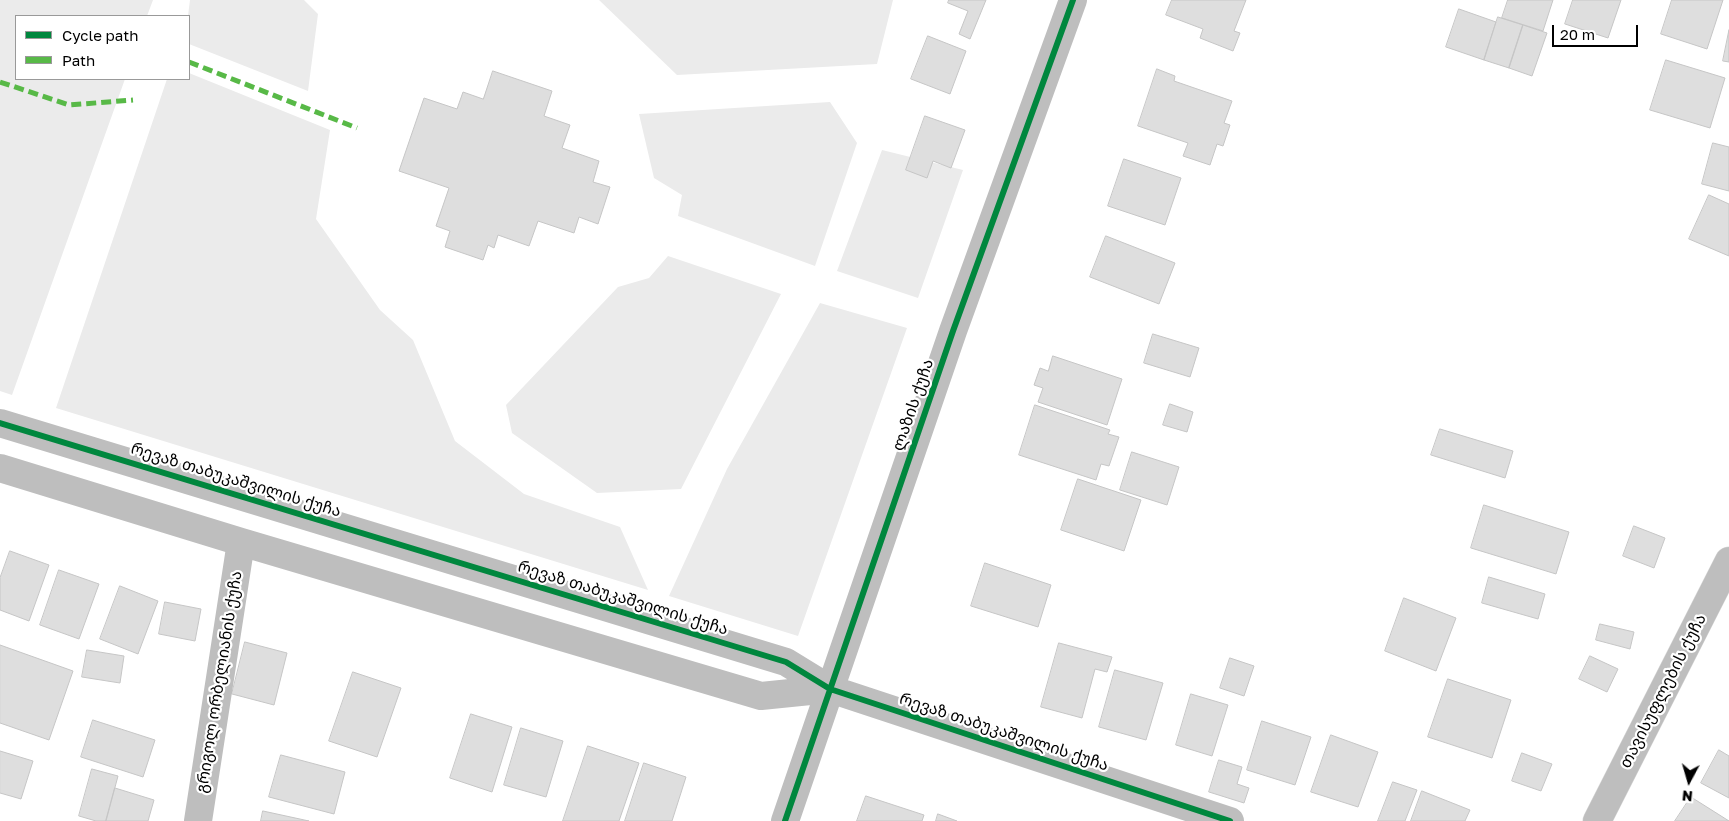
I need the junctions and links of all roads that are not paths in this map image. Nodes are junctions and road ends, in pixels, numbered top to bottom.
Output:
1 (1073, 0) edge
2 (2, 430) edge
3 (0, 468) edge
4 (241, 542) junction
5 (1729, 560) edge
6 (830, 689) junction
7 (198, 821) edge
8 (785, 821) edge
9 (1230, 821) edge
10 (1597, 821) edge

1 - 6 street, ლაზის ქუჩა
2 - 6 street, რევაზ თაბუკაშვილის ქუჩა
3 - 4 street, რევაზ თაბუკაშვილის ქუჩა
4 - 6 street, რევაზ თაბუკაშვილის ქუჩა
4 - 7 street, გრიგოლ ორბელიანის ქუჩა
5 - 10 street, თავისუფლების ქუჩა
6 - 8 street, ლაზის ქუჩა
6 - 9 street, რევაზ თაბუკაშვილის ქუჩა

